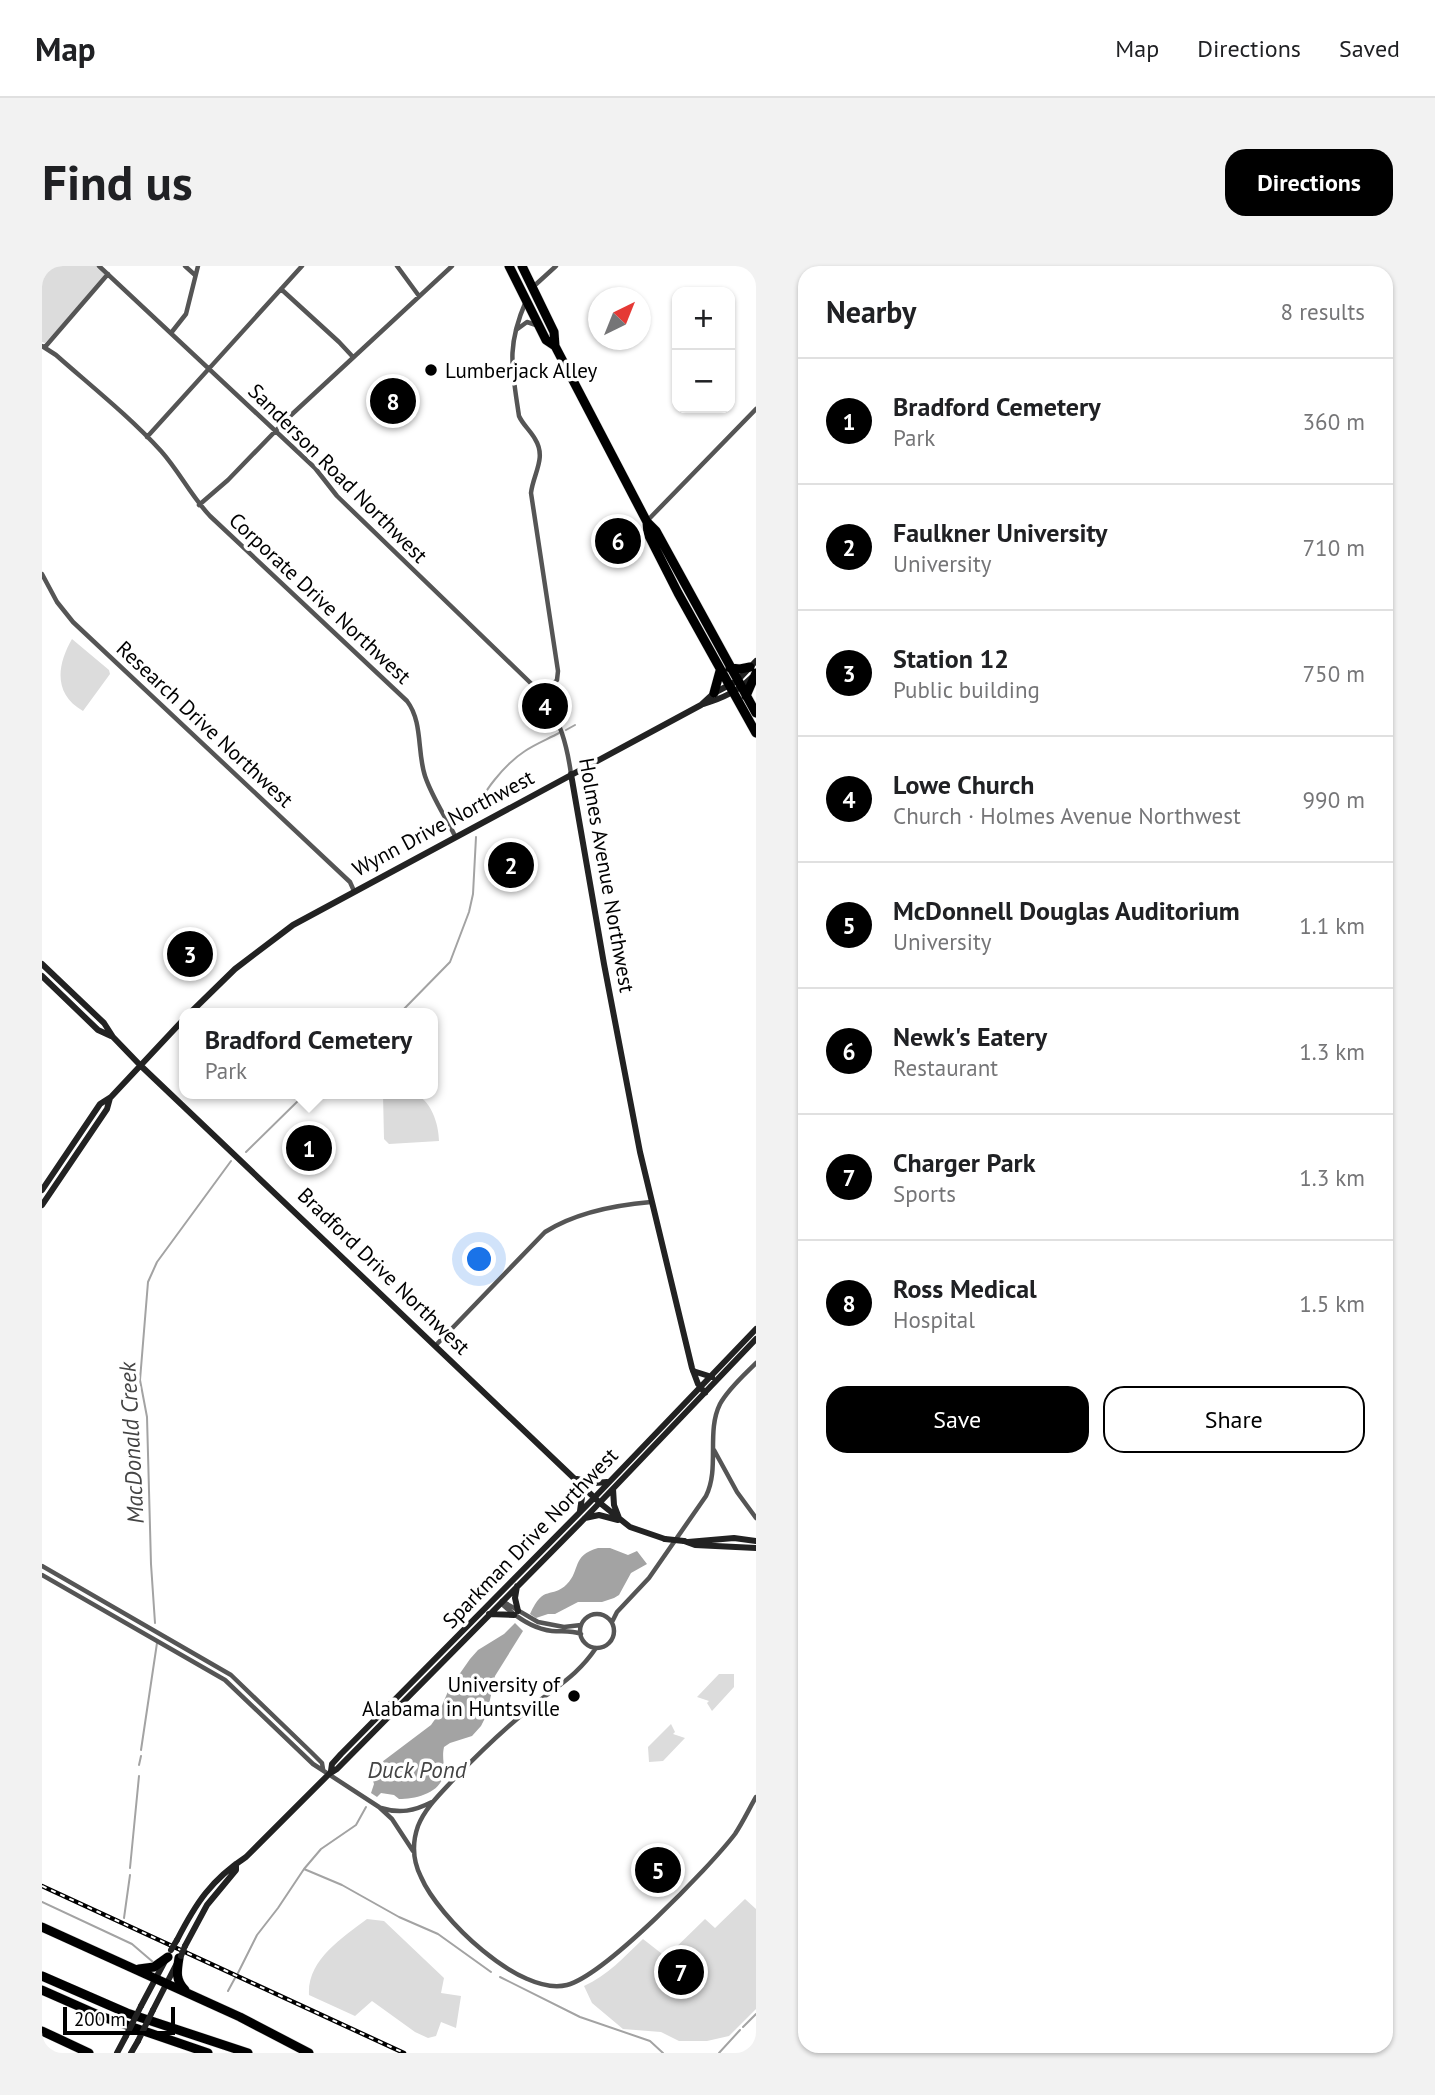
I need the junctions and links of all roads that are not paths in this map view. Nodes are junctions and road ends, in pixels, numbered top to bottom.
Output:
1 (99, 266) edge
2 (185, 266) edge
3 (198, 266) edge
4 (302, 266) edge
5 (397, 266) edge
6 (452, 266) edge
7 (509, 266) edge
8 (522, 266) edge
9 (556, 266) edge
10 (406, 267) edge
11 (401, 272) junction
12 (108, 274) junction
13 (195, 275) junction
14 (532, 287) junction
15 (281, 289) junction
16 (419, 296) junction
17 (526, 301) junction
18 (539, 326) junction
19 (516, 330) junction
20 (171, 333) junction
21 (43, 346) edge
22 (555, 346) junction
23 (353, 357) junction
24 (209, 368) junction
25 (756, 409) edge
26 (275, 430) junction
27 (147, 437) junction
28 (199, 505) junction
29 (647, 522) junction
30 (42, 574) edge
31 (755, 668) edge
32 (725, 669) junction
33 (735, 686) junction
34 (714, 693) junction
35 (543, 695) junction
36 (747, 696) junction
37 (701, 705) junction
38 (756, 713) edge
39 (756, 733) edge
40 (571, 774) junction
41 (455, 836) junction
42 (354, 891) junction
43 (42, 964) edge
44 (42, 976) edge
45 (195, 1008) edge
46 (179, 1024) edge
47 (113, 1037) junction
48 (140, 1065) junction
49 (111, 1097) junction
50 (42, 1190) edge
51 (651, 1202) junction
52 (42, 1205) edge
53 (756, 1329) edge
54 (756, 1339) edge
55 (436, 1345) junction
56 (756, 1363) edge
57 (693, 1371) junction
58 (712, 1377) junction
59 (703, 1390) junction
60 (714, 1450) junction
61 (713, 1470) junction
62 (725, 1473) junction
63 (575, 1479) junction
64 (609, 1482) junction
65 (613, 1489) junction
66 (597, 1500) junction
67 (580, 1511) junction
68 (585, 1518) junction
69 (756, 1518) edge
70 (620, 1520) junction
71 (756, 1541) edge
72 (686, 1542) junction
73 (756, 1548) edge
74 (42, 1566) edge
75 (42, 1574) edge
76 (517, 1586) junction
77 (500, 1598) junction
78 (617, 1612) junction
79 (516, 1613) junction
80 (489, 1614) junction
81 (607, 1617) junction
82 (612, 1622) junction
83 (581, 1625) junction
84 (581, 1634) junction
85 (593, 1647) junction
86 (327, 1771) junction
87 (756, 1797) edge
88 (433, 1801) junction
89 (379, 1808) junction
90 (414, 1854) junction
91 (236, 1864) junction
92 (42, 1927) edge
93 (170, 1953) junction
94 (180, 1957) junction
95 (134, 1969) junction
96 (42, 1976) edge
97 (155, 1979) junction
98 (167, 1984) junction
99 (42, 1990) edge
100 (195, 1997) junction
101 (42, 2031) edge
102 (80, 2050) edge
103 (89, 2053) edge
104 (117, 2053) edge
105 (131, 2053) edge
106 (208, 2053) edge
107 (248, 2053) edge
108 (309, 2053) edge

1 - 12 street, Sanderson Road Northwest
2 - 13 street
3 - 13 street
4 - 15 street
5 - 11 street
6 - 16 street
7 - 17 highway
8 - 14 highway
9 - 14 street
10 - 11 street
11 - 16 street
12 - 20 street, Sanderson Road Northwest
12 - 21 street
13 - 20 street
14 - 22 highway
15 - 23 street
15 - 24 street
16 - 23 street
17 - 18 highway
17 - 19 street
18 - 19 street
18 - 22 highway
19 - 35 street
20 - 24 street, Sanderson Road Northwest
21 - 27 street
22 - 29 highway
23 - 26 street
24 - 26 street, Sanderson Road Northwest
24 - 27 street
25 - 29 street
26 - 28 street
26 - 35 street, Sanderson Road Northwest
27 - 28 street
28 - 41 street, Corporate Drive Northwest
29 - 32 highway
30 - 42 street, Research Drive Northwest
31 - 32 highway
31 - 33 main road
31 - 36 highway
32 - 33 highway
32 - 34 highway
33 - 34 main road, Wynn Drive Northwest
33 - 36 highway
33 - 37 main road
33 - 39 highway
34 - 37 main road, Wynn Drive Northwest
35 - 40 street, Holmes Avenue Northwest
36 - 38 highway
37 - 40 main road, Wynn Drive Northwest
40 - 41 main road, Wynn Drive Northwest
40 - 51 main road, Holmes Avenue Northwest
41 - 42 main road, Wynn Drive Northwest
42 - 45 main road, Wynn Drive Northwest
43 - 47 main road, Bradford Drive Northwest
44 - 47 main road, Bradford Drive Northwest
46 - 48 main road
47 - 48 main road, Bradford Drive Northwest
48 - 49 main road
48 - 55 main road, Bradford Drive Northwest
49 - 50 main road
49 - 52 main road
51 - 55 street
51 - 57 main road, Holmes Avenue Northwest
53 - 58 main road, Sparkman Drive Northwest
54 - 59 main road, Sparkman Drive Northwest
55 - 63 main road, Bradford Drive Northwest
56 - 60 street
57 - 58 main road
57 - 59 main road, Holmes Avenue Northwest
58 - 59 main road, Sparkman Drive Northwest
59 - 64 main road, Sparkman Drive Northwest
59 - 65 main road, Sparkman Drive Northwest
60 - 61 street
60 - 62 street
61 - 62 street
61 - 78 street
62 - 69 street
63 - 64 main road
63 - 66 main road, Bradford Drive Northwest
63 - 67 main road
64 - 66 main road, Sparkman Drive Northwest
65 - 66 main road, Sparkman Drive Northwest
65 - 70 main road
66 - 67 main road, Sparkman Drive Northwest
66 - 68 main road, Sparkman Drive Northwest
66 - 70 main road
67 - 77 main road, Sparkman Drive Northwest
68 - 70 main road
68 - 76 main road, Sparkman Drive Northwest
70 - 72 main road, bridge
71 - 72 main road
72 - 73 main road
74 - 86 street
75 - 86 street
76 - 77 main road, Sparkman Drive Northwest
76 - 79 main road
77 - 79 street
77 - 80 main road, Sparkman Drive Northwest
77 - 86 main road, Sparkman Drive Northwest
78 - 81 street
78 - 82 street
79 - 80 main road
79 - 83 street
79 - 84 street
80 - 86 main road, Sparkman Drive Northwest
81 - 82 street
81 - 83 street
82 - 85 street
83 - 84 street
84 - 85 street
85 - 88 street
86 - 89 street
86 - 91 main road, Sparkman Drive Northwest
87 - 90 street
88 - 89 street
88 - 90 street
89 - 90 street
91 - 93 main road, Sparkman Drive Northwest, bridge
91 - 94 main road, Sparkman Drive Northwest, bridge
92 - 95 highway
93 - 95 highway
93 - 97 main road, Sparkman Drive Northwest
94 - 98 main road, Sparkman Drive Northwest
94 - 100 highway
95 - 97 highway
96 - 107 highway
97 - 98 highway
97 - 104 main road, Sparkman Drive Northwest, bridge
98 - 100 highway
98 - 105 main road, Sparkman Drive Northwest, bridge
99 - 106 highway
100 - 108 highway
101 - 102 highway
102 - 103 highway

